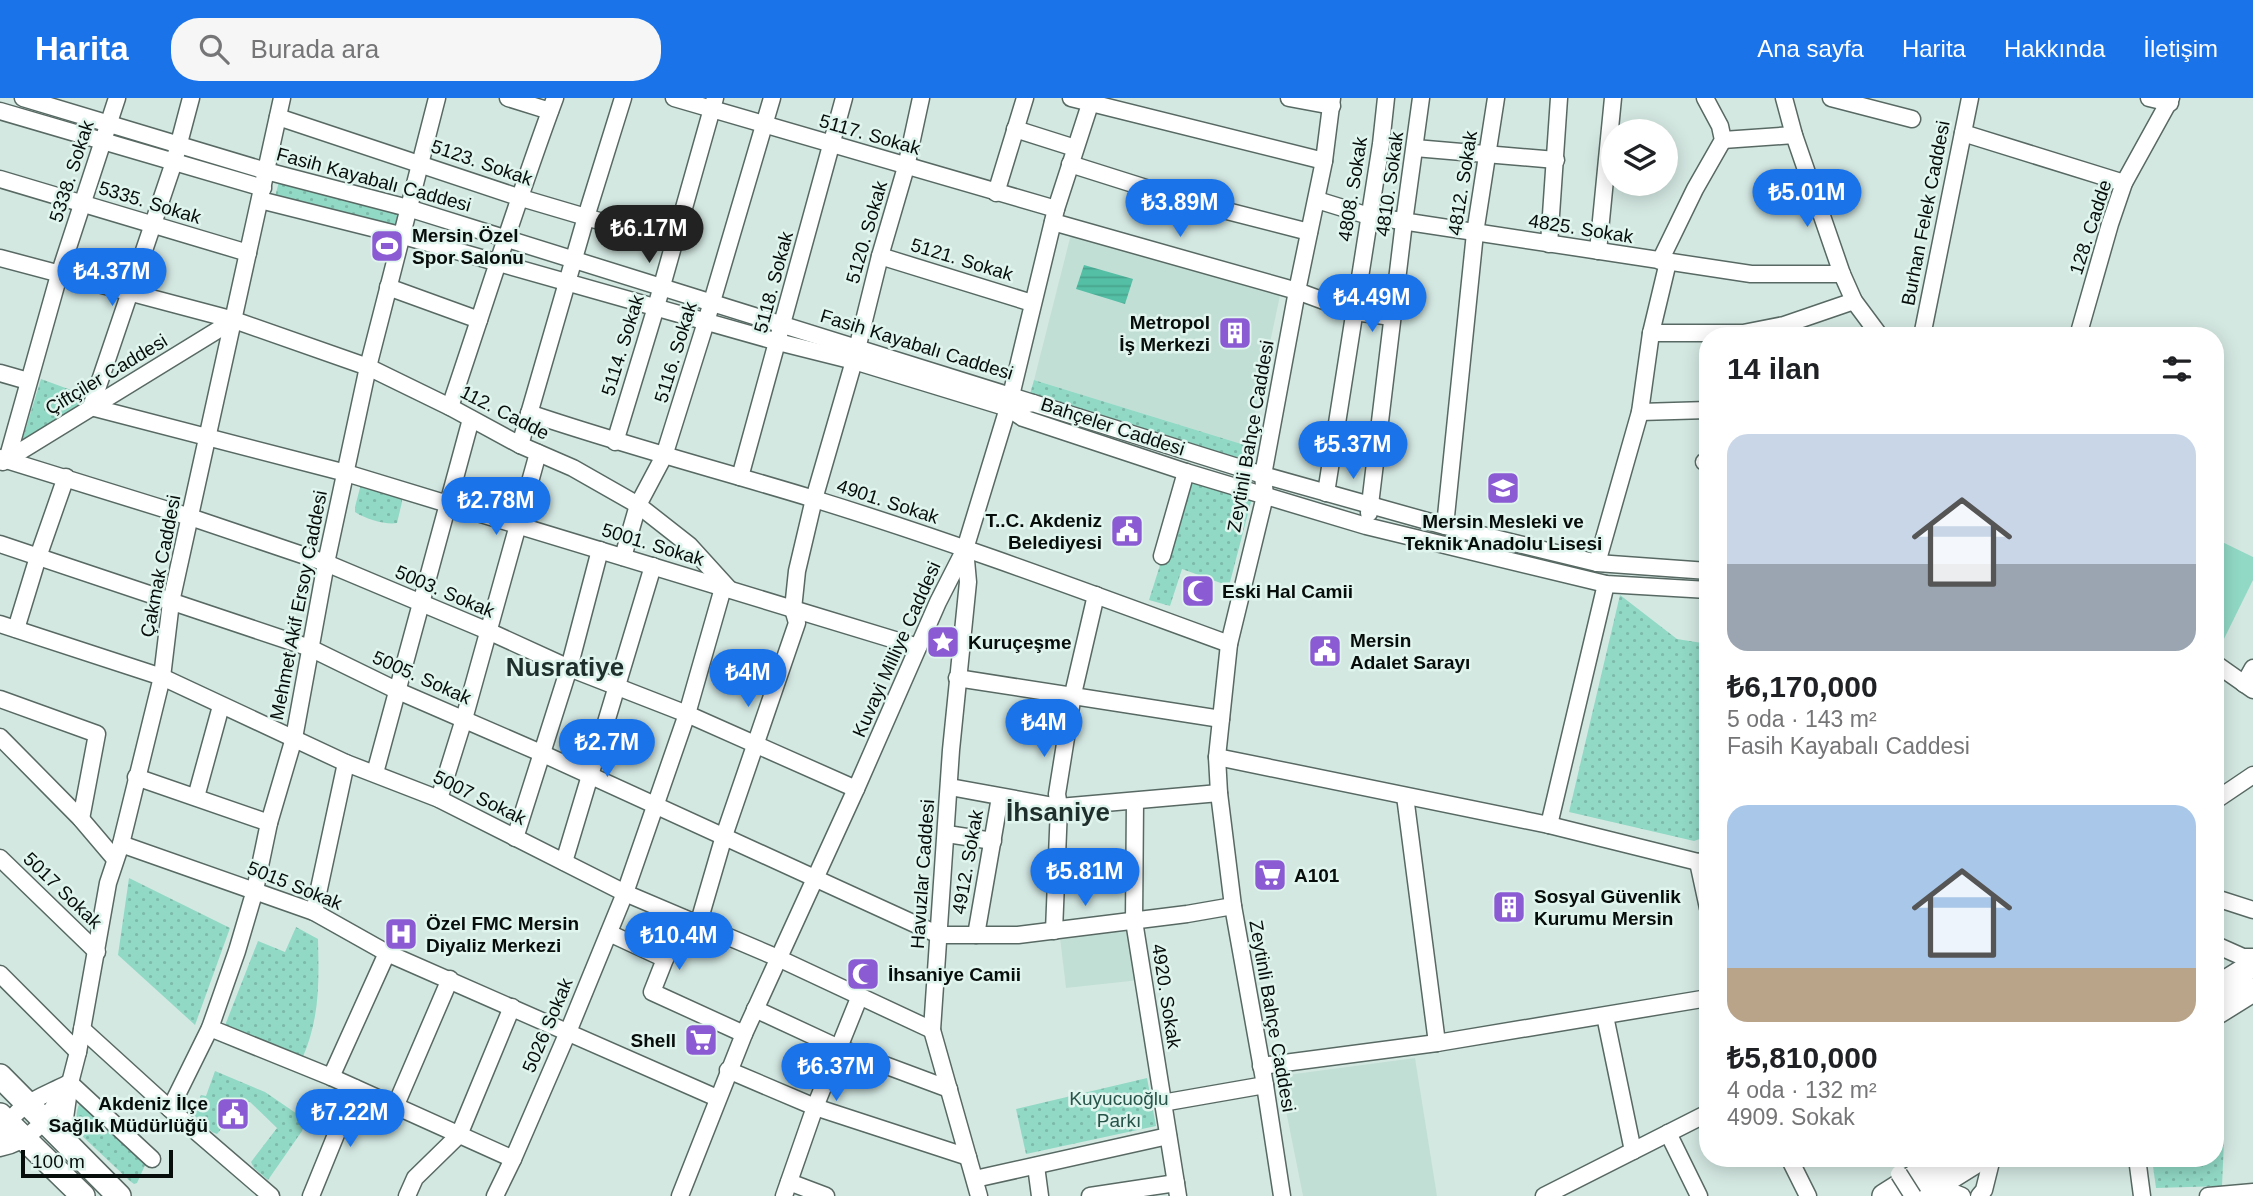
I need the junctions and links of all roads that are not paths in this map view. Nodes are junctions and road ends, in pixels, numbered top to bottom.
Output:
1 (23, 98) edge
2 (117, 98) edge
3 (191, 98) edge
4 (282, 98) edge
5 (437, 98) edge
6 (508, 98) edge
7 (624, 98) edge
8 (674, 98) edge
9 (772, 98) edge
10 (844, 98) edge
11 (921, 98) edge
12 (1024, 98) edge
13 (1071, 98) edge
14 (1289, 98) edge
15 (1386, 98) edge
16 (1422, 98) edge
17 (1496, 98) edge
18 (1559, 98) edge
19 (1613, 98) edge
20 (1705, 98) edge
21 (1784, 98) edge
22 (1831, 98) edge
23 (1970, 98) edge
24 (2149, 98) edge
25 (2171, 100) edge
26 (1091, 101) edge
27 (1332, 102) edge
28 (713, 104) edge
29 (553, 105) edge
30 (0, 111) edge
31 (278, 117) junction
32 (1913, 119) dead end
33 (109, 124) junction
34 (764, 125) junction
35 (1016, 129) junction
36 (1963, 133) junction
37 (1794, 135) junction
38 (1723, 140) junction
39 (103, 141) junction
40 (177, 144) junction
41 (831, 145) junction
42 (1075, 148) junction
43 (1415, 148) junction
44 (1489, 154) junction
45 (1556, 160) junction
46 (1324, 161) junction
47 (174, 162) junction
48 (420, 163) junction
49 (1070, 164) junction
50 (906, 167) junction
51 (266, 171) junction
52 (0, 179) edge
53 (2124, 183) junction
54 (996, 193) junction
55 (261, 194) junction
56 (518, 197) junction
57 (1317, 200) junction
58 (83, 203) junction
59 (408, 208) junction
60 (1054, 216) junction
61 (1369, 216) junction
62 (586, 217) junction
63 (1404, 222) junction
64 (153, 225) junction
65 (1309, 232) junction
66 (1475, 233) junction
67 (400, 235) junction
68 (506, 238) junction
69 (674, 243) junction
70 (1549, 244) junction
71 (1598, 251) junction
72 (248, 253) junction
73 (880, 256) junction
74 (0, 258) edge
75 (574, 259) junction
76 (1664, 261) junction
77 (499, 263) junction
78 (1842, 274) junction
79 (59, 275) junction
80 (568, 282) junction
81 (387, 287) junction
82 (662, 287) junction
83 (1297, 291) junction
84 (130, 294) junction
85 (1854, 301) junction
86 (712, 303) junction
87 (1032, 303) junction
88 (656, 307) junction
89 (1354, 312) junction
90 (1392, 317) junction
91 (234, 320) junction
92 (479, 320) junction
93 (706, 322) junction
94 (783, 325) junction
95 (1774, 327) edge
96 (1873, 327) edge
97 (1924, 327) edge
98 (2081, 327) edge
99 (1651, 333) junction
100 (1699, 333) edge
101 (778, 342) junction
102 (855, 354) junction
103 (368, 367) junction
104 (0, 373) edge
105 (28, 381) junction
106 (1009, 402) junction
107 (1033, 403) joint
108 (90, 407) junction
109 (450, 407) junction
110 (1699, 410) edge
111 (1640, 412) junction
112 (529, 413) junction
113 (471, 419) junction
114 (208, 436) junction
115 (615, 442) junction
116 (520, 445) junction
117 (538, 453) junction
118 (664, 456) junction
119 (2, 460) edge
120 (1186, 472) junction
121 (345, 473) junction
122 (1263, 475) junction
123 (66, 477) junction
124 (740, 477) junction
125 (1326, 493) junction
126 (1265, 496) junction
127 (814, 499) junction
128 (447, 503) junction
129 (638, 505) junction
130 (1371, 505) junction
131 (190, 517) junction
132 (518, 525) junction
133 (1366, 526) junction
134 (1445, 526) junction
135 (0, 544) edge
136 (964, 549) junction
137 (600, 550) junction
138 (1162, 555) dead end
139 (38, 557) junction
140 (622, 557) junction
141 (1597, 563) junction
142 (326, 564) junction
143 (653, 566) junction
144 (1699, 570) edge
145 (1606, 584) junction
146 (726, 589) junction
147 (1699, 589) edge
148 (1096, 595) junction
149 (171, 602) junction
150 (421, 603) junction
151 (793, 609) junction
152 (8, 626) edge
153 (488, 631) junction
154 (1230, 644) junction
155 (918, 647) junction
156 (310, 648) junction
157 (569, 668) junction
158 (2253, 668) edge
159 (2224, 670) edge
160 (162, 677) junction
161 (957, 678) junction
162 (618, 686) junction
163 (2249, 687) edge
164 (398, 691) junction
165 (1073, 694) junction
166 (0, 699) edge
167 (221, 706) junction
168 (687, 714) junction
169 (464, 719) junction
170 (1221, 719) junction
171 (0, 737) edge
172 (294, 738) junction
173 (755, 744) junction
174 (541, 753) junction
175 (1217, 757) junction
176 (346, 763) junction
177 (375, 773) junction
178 (2253, 775) edge
179 (589, 776) junction
180 (136, 777) junction
181 (950, 787) junction
182 (856, 789) junction
183 (1219, 793) junction
184 (2224, 795) edge
185 (1405, 796) junction
186 (196, 797) junction
187 (1000, 797) junction
188 (439, 799) junction
189 (1135, 801) junction
190 (656, 807) junction
191 (1059, 807) junction
192 (81, 819) junction
193 (269, 823) junction
194 (1549, 825) junction
195 (947, 834) junction
196 (724, 836) junction
197 (515, 838) junction
198 (992, 841) junction
199 (118, 851) junction
200 (0, 858) edge
201 (1699, 860) edge
202 (564, 862) junction
203 (815, 877) junction
204 (255, 890) junction
205 (625, 893) junction
206 (2224, 901) edge
207 (1233, 906) junction
208 (2253, 910) edge
209 (314, 912) junction
210 (1134, 920) junction
211 (690, 921) junction
212 (1054, 931) junction
213 (609, 933) junction
214 (939, 935) junction
215 (976, 935) junction
216 (2224, 949) edge
217 (97, 952) junction
218 (387, 953) junction
219 (2253, 957) edge
220 (778, 958) junction
221 (665, 959) junction
222 (2253, 965) edge
223 (0, 974) edge
224 (450, 979) junction
225 (2224, 983) edge
226 (2251, 994) edge
227 (859, 998) junction
228 (1699, 1000) edge
229 (512, 1006) junction
230 (755, 1009) junction
231 (2224, 1009) edge
232 (1605, 1016) junction
233 (210, 1028) junction
234 (82, 1029) junction
235 (932, 1030) junction
236 (568, 1032) junction
237 (744, 1034) junction
238 (1437, 1043) junction
239 (839, 1048) junction
240 (78, 1052) junction
241 (1261, 1066) junction
242 (729, 1070) junction
243 (0, 1076) edge
244 (331, 1077) junction
245 (70, 1083) junction
246 (1265, 1084) junction
247 (355, 1088) junction
248 (949, 1089) junction
249 (717, 1098) junction
250 (27, 1103) junction
251 (1163, 1103) junction
252 (395, 1107) junction
253 (815, 1107) junction
254 (170, 1109) junction
255 (1699, 1118) edge
256 (44, 1121) junction
257 (2, 1126) edge
258 (1668, 1133) junction
259 (459, 1135) junction
260 (1168, 1136) junction
261 (62, 1139) junction
262 (26, 1140) junction
263 (0, 1148) edge
264 (1633, 1151) junction
265 (968, 1157) junction
266 (152, 1159) dead end
267 (513, 1159) junction
268 (1036, 1166) junction
269 (1794, 1167) edge
270 (1910, 1167) edge
271 (1927, 1167) edge
272 (1968, 1167) edge
273 (1980, 1167) edge
274 (2138, 1167) edge
275 (1899, 1174) junction
276 (975, 1180) junction
277 (786, 1189) edge
278 (1177, 1190) edge
279 (1883, 1190) edge
280 (2253, 1192) edge
281 (1920, 1194) edge
282 (1959, 1195) edge
283 (83, 1196) edge
284 (119, 1196) edge
285 (271, 1196) edge
286 (311, 1196) edge
287 (407, 1196) edge
288 (495, 1196) edge
289 (680, 1196) edge
290 (826, 1196) edge
291 (979, 1196) edge
292 (1040, 1196) edge
293 (1090, 1196) edge
294 (1282, 1196) edge
295 (1544, 1196) edge
296 (1699, 1196) edge
297 (1808, 1196) edge
298 (1978, 1196) edge
299 (2142, 1196) edge
300 (2208, 1196) edge

1 - 33 street, Fasih Kayabalı Caddesi
2 - 33 street, 5338. Sokak
3 - 40 street
4 - 31 street, Çakmak Caddesi
5 - 48 street, Mehmet Akif Ersoy Caddesi
6 - 29 street
7 - 62 street
8 - 28 street, 5117. Sokak
9 - 34 street, 5116. Sokak
10 - 41 street, 5118. Sokak
11 - 50 street, 5120. Sokak
12 - 35 street
13 - 26 street
14 - 27 street
15 - 61 street, 4808. Sokak
16 - 43 street, 4810. Sokak
17 - 44 street, 4812. Sokak
18 - 45 street
19 - 71 street
20 - 38 street
21 - 37 street
22 - 32 street
23 - 36 street, Burhan Felek Caddesi
24 - 25 street
25 - 53 street, 128. Cadde
26 - 42 street, Kuvayi Milliye Caddesi
26 - 46 street
27 - 46 street, Zeytinli Bahçe Caddesi
28 - 34 street, 5117. Sokak
28 - 69 street, 5114. Sokak
29 - 56 street
30 - 39 street, Fasih Kayabalı Caddesi
31 - 48 street, 5123. Sokak
31 - 51 street, Çakmak Caddesi
33 - 39 street, 5338. Sokak
33 - 40 street, Fasih Kayabalı Caddesi
34 - 41 street, 5117. Sokak
34 - 86 street, 5116. Sokak
35 - 42 street
35 - 54 street
36 - 53 street
36 - 97 street, Burhan Felek Caddesi
37 - 38 street
37 - 78 street
38 - 76 street
39 - 47 street, Fasih Kayabalı Caddesi
39 - 58 street, 5338. Sokak
40 - 47 street
40 - 51 street, Fasih Kayabalı Caddesi
41 - 50 street, 5117. Sokak
41 - 94 street, 5118. Sokak
42 - 49 street, Kuvayi Milliye Caddesi
43 - 44 street
43 - 63 street, 4810. Sokak
44 - 45 street
44 - 66 street, 4812. Sokak
45 - 70 street
46 - 57 street, Zeytinli Bahçe Caddesi
47 - 55 street, Fasih Kayabalı Caddesi
47 - 64 street
48 - 56 street, 5123. Sokak
48 - 59 street, Mehmet Akif Ersoy Caddesi
49 - 60 street, Kuvayi Milliye Caddesi
49 - 65 street
50 - 54 street, 5117. Sokak
50 - 73 street, 5120. Sokak
51 - 55 street, Çakmak Caddesi
51 - 59 street, Fasih Kayabalı Caddesi
52 - 58 street, 5335. Sokak
53 - 98 street, 128. Cadde
54 - 60 street, 5117. Sokak
55 - 67 street, Fasih Kayabalı Caddesi
55 - 72 street, Çakmak Caddesi
56 - 62 street, 5123. Sokak
56 - 68 street
57 - 61 street, 4825. Sokak
57 - 65 street, Zeytinli Bahçe Caddesi
58 - 64 street, 5335. Sokak
58 - 79 street, 5338. Sokak
59 - 67 street, Mehmet Akif Ersoy Caddesi
59 - 68 street, Fasih Kayabalı Caddesi
60 - 83 street, 5117. Sokak
60 - 87 street, Kuvayi Milliye Caddesi
61 - 63 street, 4825. Sokak
61 - 89 street, 4808. Sokak
62 - 69 street, 5123. Sokak
62 - 75 street
63 - 66 street, 4825. Sokak
63 - 90 street, 4810. Sokak
64 - 72 street, 5335. Sokak
64 - 84 street
65 - 83 street, Zeytinli Bahçe Caddesi
66 - 70 street, 4825. Sokak
66 - 134 street, 4812. Sokak
67 - 77 street, Fasih Kayabalı Caddesi
67 - 81 street, Mehmet Akif Ersoy Caddesi
68 - 75 street, Fasih Kayabalı Caddesi
68 - 77 street
69 - 82 street, 5114. Sokak
70 - 71 street, 4825. Sokak
71 - 76 street, 4825. Sokak
72 - 91 street, Çakmak Caddesi
73 - 87 street, 5121. Sokak
73 - 102 street, 5120. Sokak
74 - 79 street, 112. Cadde
75 - 80 street
75 - 82 street, Fasih Kayabalı Caddesi
76 - 78 street, 4825. Sokak
76 - 99 street
77 - 80 street, Fasih Kayabalı Caddesi
77 - 92 street
78 - 85 street
79 - 84 street, 112. Cadde
79 - 105 street, 5338. Sokak
80 - 88 street, Fasih Kayabalı Caddesi
80 - 112 street
81 - 92 street
81 - 103 street, Mehmet Akif Ersoy Caddesi
82 - 86 street, Fasih Kayabalı Caddesi
82 - 88 street, 5114. Sokak
83 - 89 street, 5117. Sokak
83 - 122 street, Zeytinli Bahçe Caddesi
84 - 91 street, 112. Cadde
84 - 108 street
85 - 95 street
85 - 96 street
86 - 93 street, 5116. Sokak
86 - 94 street, Fasih Kayabalı Caddesi
87 - 106 street, Kuvayi Milliye Caddesi
88 - 93 street, Fasih Kayabalı Caddesi
88 - 115 street, 5114. Sokak
89 - 90 street, 5117. Sokak
89 - 125 street, 4808. Sokak
90 - 130 street, 4810. Sokak
91 - 103 street, 112. Cadde
91 - 108 street, Çiftçiler Caddesi
91 - 114 street, Çakmak Caddesi
92 - 109 street
93 - 101 street, Fasih Kayabalı Caddesi
93 - 118 street, 5116. Sokak
94 - 101 street, 5118. Sokak
94 - 102 street, Fasih Kayabalı Caddesi
99 - 100 street
99 - 111 street
101 - 102 street, Fasih Kayabalı Caddesi
101 - 124 street, 5118. Sokak
102 - 106 street, Fasih Kayabalı Caddesi
102 - 127 street, 5120. Sokak
103 - 109 street, 112. Cadde
103 - 121 street, Mehmet Akif Ersoy Caddesi
104 - 105 street
105 - 119 street, 5338. Sokak
106 - 107 street, Fasih Kayabalı Caddesi
106 - 120 street, Bahçeler Caddesi
106 - 136 street, Kuvayi Milliye Caddesi
107 - 122 street, Bahçeler Caddesi
108 - 114 street, 5001. Sokak
108 - 119 street, Çiftçiler Caddesi
109 - 113 street, 112. Cadde
110 - 111 street
111 - 141 street
112 - 115 street, 4901. Sokak
112 - 116 street
113 - 116 street, 112. Cadde
113 - 128 street
114 - 121 street, 5001. Sokak
114 - 131 street, Çakmak Caddesi
115 - 118 street, 4901. Sokak
116 - 117 street, 112. Cadde
117 - 129 street, 112. Cadde
117 - 132 street
118 - 124 street, 4901. Sokak
118 - 129 street, 5116. Sokak
119 - 123 street, 5003. Sokak
120 - 126 street, Bahçeler Caddesi
120 - 138 street
121 - 128 street, 5001. Sokak
121 - 142 street, Mehmet Akif Ersoy Caddesi
122 - 125 street, Bahçeler Caddesi
122 - 126 street, Zeytinli Bahçe Caddesi
123 - 131 street, 5003. Sokak
123 - 139 street
124 - 127 street, 4901. Sokak
125 - 130 street, Bahçeler Caddesi
126 - 133 street, Bahçeler Caddesi
126 - 154 street, Zeytinli Bahçe Caddesi
127 - 136 street, 4901. Sokak
127 - 151 street, 5120. Sokak
128 - 132 street, 5001. Sokak
128 - 150 street
129 - 140 street, 5116. Sokak
129 - 146 street, 112. Cadde
130 - 133 street, 4810. Sokak
130 - 134 street, Bahçeler Caddesi
131 - 142 street, 5003. Sokak
131 - 149 street, Çakmak Caddesi
132 - 137 street, 5001. Sokak
132 - 153 street
133 - 145 street, Bahçeler Caddesi
134 - 141 street, Bahçeler Caddesi
135 - 139 street, 5005. Sokak
136 - 148 street, 4901. Sokak
136 - 155 street, Kuvayi Milliye Caddesi
136 - 161 street, Havuzlar Caddesi
137 - 140 street, 5001. Sokak
137 - 157 street
139 - 149 street, 5005. Sokak
139 - 152 street
140 - 143 street, 5001. Sokak
141 - 144 street, Bahçeler Caddesi
142 - 150 street, 5003. Sokak
142 - 156 street, Mehmet Akif Ersoy Caddesi
143 - 146 street, 5001. Sokak
143 - 162 street
145 - 147 street, Bahçeler Caddesi
145 - 194 street
146 - 151 street, 5001. Sokak
146 - 168 street, 5026 Sokak
148 - 154 street, 4901. Sokak
148 - 165 street
149 - 156 street, 5005. Sokak
149 - 160 street, Çakmak Caddesi
150 - 153 street, 5003. Sokak
150 - 164 street
151 - 155 street, 5001. Sokak
151 - 173 street, 5120. Sokak
152 - 160 street, 5007 Sokak
153 - 157 street, 5003. Sokak
153 - 169 street
154 - 170 street, Zeytinli Bahçe Caddesi
155 - 182 street, Kuvayi Milliye Caddesi
156 - 164 street, 5005. Sokak
156 - 172 street, Mehmet Akif Ersoy Caddesi
157 - 162 street, 5003. Sokak
157 - 174 street
158 - 163 street
159 - 163 street
160 - 167 street, 5007 Sokak
160 - 180 street, Çakmak Caddesi
161 - 165 street
161 - 181 street, Havuzlar Caddesi
162 - 168 street, 5003. Sokak
162 - 179 street
164 - 169 street, 5005. Sokak
164 - 177 street
165 - 170 street
165 - 191 street
166 - 192 street
167 - 172 street, 5007 Sokak
167 - 186 street
168 - 173 street, 5003. Sokak
168 - 190 street, 5026 Sokak
169 - 174 street, 5005. Sokak
169 - 188 street
170 - 175 street, Zeytinli Bahçe Caddesi
171 - 192 street
172 - 176 street, 5007 Sokak
172 - 193 street, Mehmet Akif Ersoy Caddesi
173 - 182 street, 5003. Sokak
173 - 196 street, 5120. Sokak
174 - 179 street, 5005. Sokak
174 - 197 street
175 - 183 street, Zeytinli Bahçe Caddesi
175 - 185 street
176 - 177 street, 5007 Sokak
176 - 209 street
177 - 188 street, 5007 Sokak
178 - 184 street
179 - 190 street, 5005. Sokak
179 - 202 street
180 - 186 street
180 - 199 street, Çakmak Caddesi
181 - 187 street
181 - 195 street, Havuzlar Caddesi
182 - 203 street, Kuvayi Milliye Caddesi
183 - 189 street
183 - 207 street, Zeytinli Bahçe Caddesi
185 - 194 street
185 - 238 street
186 - 193 street
187 - 191 street
187 - 198 street, 4912. Sokak
188 - 197 street, 5007 Sokak
189 - 191 street
189 - 210 street, 4920. Sokak
190 - 196 street, 5005. Sokak
190 - 205 street, 5026 Sokak
191 - 212 street
192 - 199 street
193 - 204 street, Mehmet Akif Ersoy Caddesi
194 - 201 street
195 - 198 street
195 - 214 street, Havuzlar Caddesi
196 - 203 street, 5005. Sokak
196 - 211 street, 5120. Sokak
197 - 202 street, 5007 Sokak
198 - 215 street, 4912. Sokak
199 - 204 street, 5015 Sokak
199 - 217 street, Çakmak Caddesi
200 - 217 street, 5017 Sokak
202 - 205 street, 5007 Sokak
203 - 214 street, 5005. Sokak
203 - 220 street, Kuvayi Milliye Caddesi
204 - 209 street, 5015 Sokak
204 - 233 street, Mehmet Akif Ersoy Caddesi
205 - 211 street, 5007 Sokak
205 - 213 street, 5026 Sokak
206 - 208 street
207 - 210 street
207 - 241 street, Zeytinli Bahçe Caddesi
209 - 218 street, 5015 Sokak
210 - 212 street
210 - 251 street, 4920. Sokak
211 - 220 street, 5007 Sokak
211 - 221 street, 5120. Sokak
212 - 215 street
213 - 221 street
213 - 236 street, 5026 Sokak
214 - 215 street
214 - 235 street, Havuzlar Caddesi
216 - 219 street
217 - 234 street, Çakmak Caddesi
218 - 224 street, 5015 Sokak
218 - 244 street
220 - 227 street, 5007 Sokak
220 - 230 street, Kuvayi Milliye Caddesi
221 - 237 street, 5120. Sokak
222 - 225 highway
223 - 240 street
224 - 229 street, 5015 Sokak
224 - 252 street
226 - 231 highway
227 - 235 street, 5007 Sokak
227 - 239 street
228 - 232 street
229 - 236 street, 5015 Sokak
229 - 259 street
230 - 237 street, Kuvayi Milliye Caddesi
230 - 239 street
232 - 238 street
232 - 264 street
233 - 244 street
233 - 254 street, Mehmet Akif Ersoy Caddesi
234 - 240 street, Çakmak Caddesi
234 - 254 street
235 - 248 street, Havuzlar Caddesi
236 - 249 street, 5015 Sokak
236 - 267 street, 5026 Sokak
237 - 242 street, Kuvayi Milliye Caddesi
238 - 241 street
239 - 248 street
239 - 253 street
240 - 245 street, Çakmak Caddesi
241 - 246 street, Zeytinli Bahçe Caddesi
242 - 249 street, Kuvayi Milliye Caddesi
242 - 253 street
243 - 250 highway
244 - 247 street
245 - 250 street
245 - 256 street
245 - 261 street
245 - 266 street
246 - 251 street
246 - 294 street, Zeytinli Bahçe Caddesi
247 - 252 street
247 - 286 street
248 - 265 street, Havuzlar Caddesi
249 - 289 street, Kuvayi Milliye Caddesi
250 - 256 highway
250 - 257 street
251 - 260 street, 4920. Sokak
252 - 259 street
253 - 265 street
253 - 277 street
254 - 285 street
255 - 258 street
256 - 261 highway
256 - 262 street
257 - 262 highway
258 - 264 street
258 - 296 street
259 - 267 street
259 - 287 street
260 - 268 street
260 - 278 street, 4920. Sokak
261 - 284 highway
262 - 263 street
262 - 283 highway
264 - 295 street
265 - 276 street, Havuzlar Caddesi
267 - 288 street, 5026 Sokak
268 - 276 street
268 - 292 street
269 - 297 street
270 - 275 street
271 - 279 highway
272 - 281 highway
273 - 298 street
274 - 299 street
275 - 279 street
275 - 281 street, bridge
276 - 291 street, Havuzlar Caddesi
277 - 290 street
278 - 293 street
280 - 300 street
281 - 282 street

